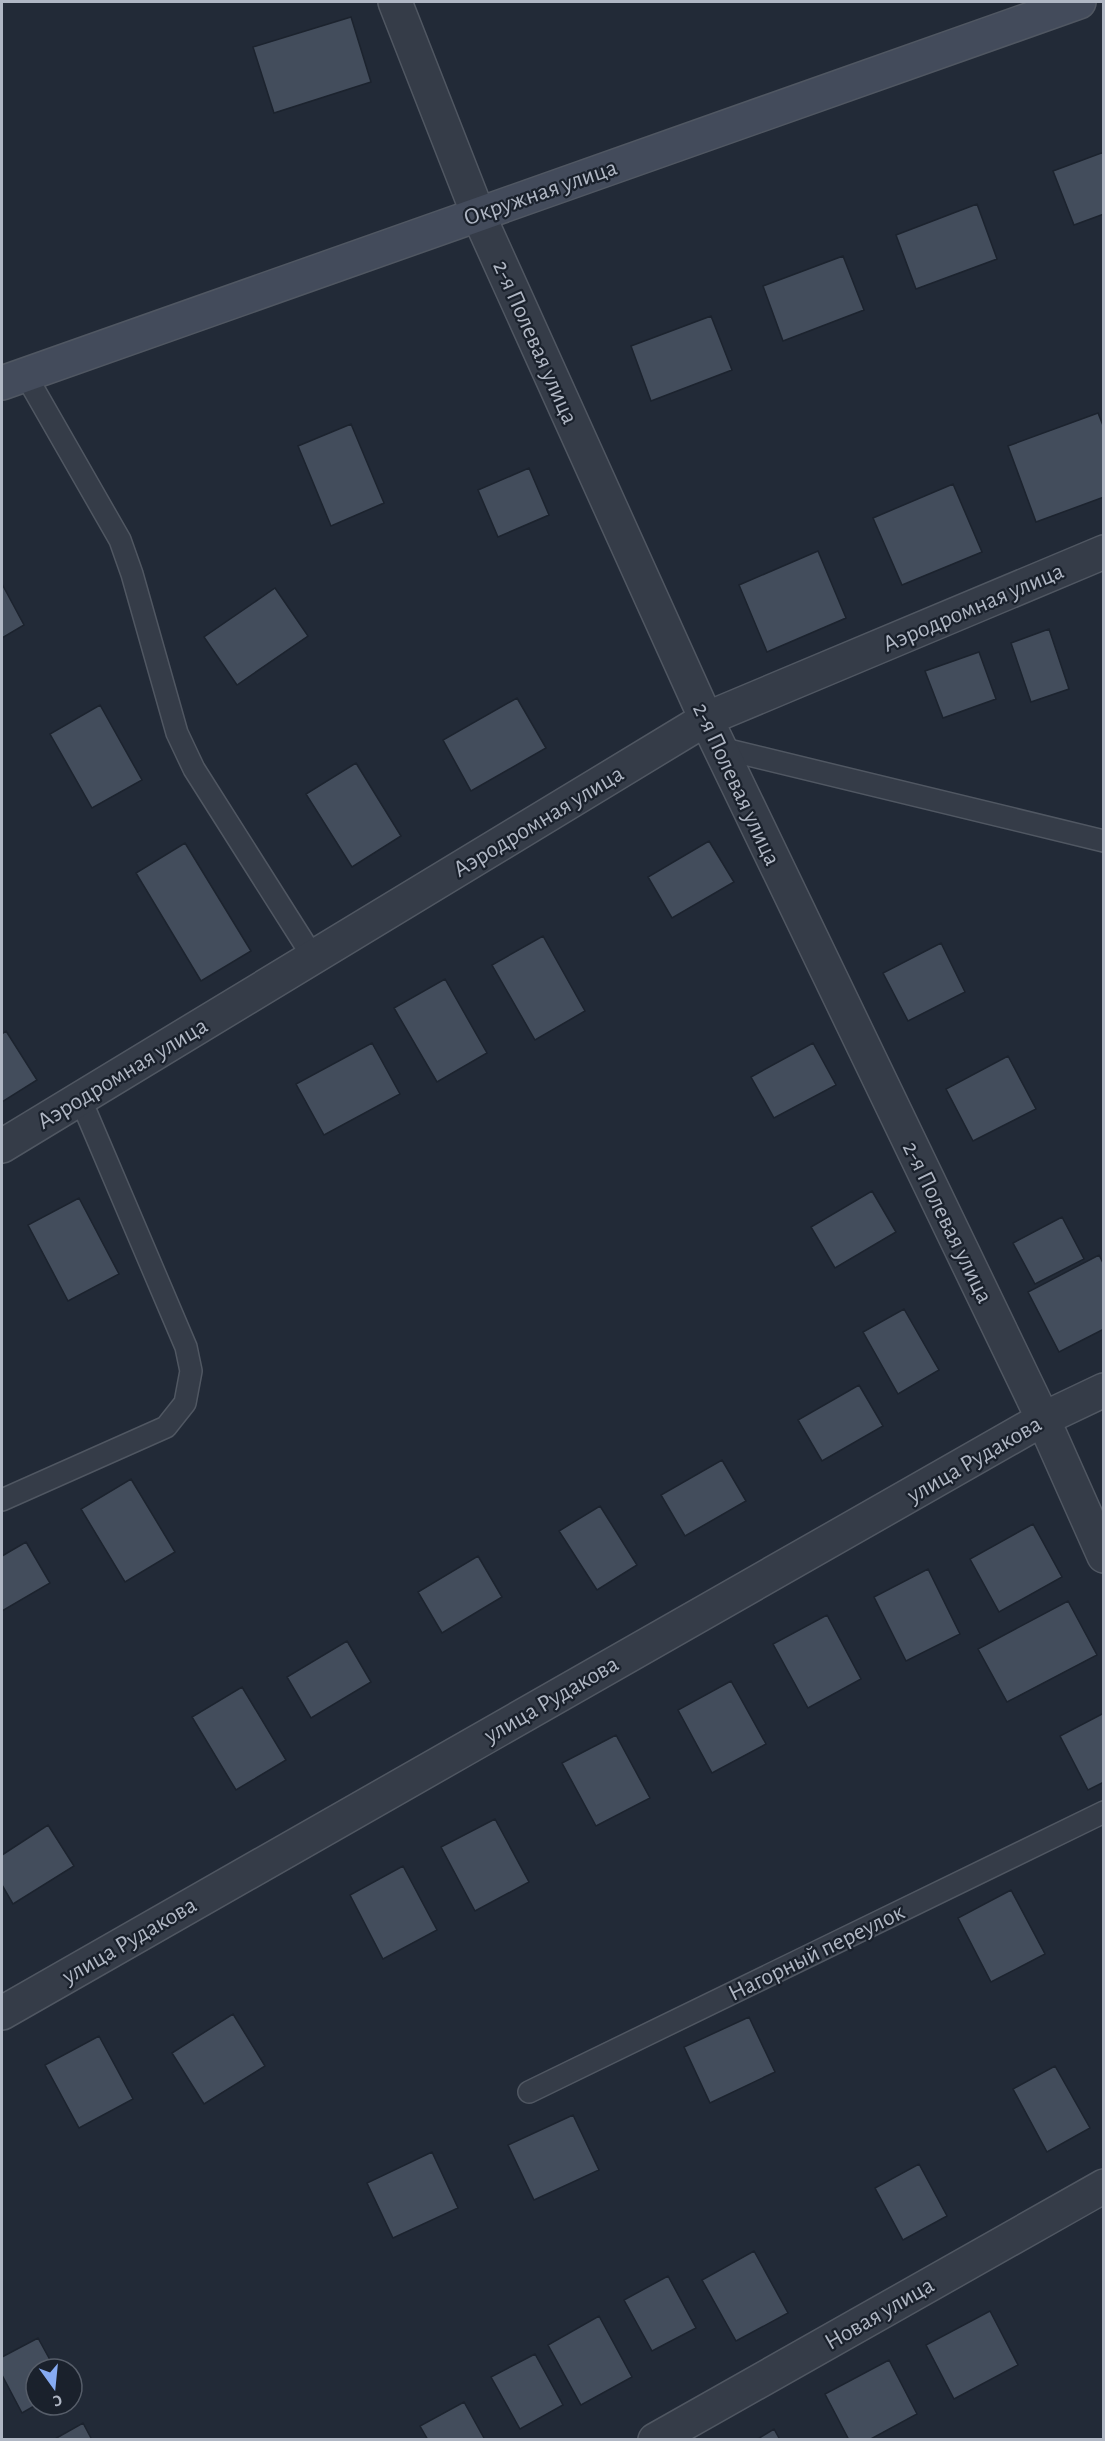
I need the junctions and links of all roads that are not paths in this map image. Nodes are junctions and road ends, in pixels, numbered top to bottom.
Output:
1 (395, 2) edge
2 (1079, 2) edge
3 (478, 214) junction
4 (13, 378) edge
5 (1104, 552) edge
6 (713, 734) junction
7 (1104, 842) edge
8 (313, 957) junction
9 (80, 1098) junction
10 (2, 1146) edge
11 (1104, 1390) edge
12 (1043, 1419) junction
13 (2, 1500) edge
14 (1104, 1556) edge
15 (1104, 1812) edge
16 (2, 2013) edge
17 (529, 2092) dead end
18 (1104, 2186) edge
19 (656, 2439) edge

1 - 3 street, 2-я Полевая улица
2 - 3 main road, Окружная улица
3 - 4 main road, Окружная улица
3 - 6 street, 2-я Полевая улица
4 - 8 lane
5 - 6 street, Аэродромная улица
6 - 7 lane
6 - 8 street, Аэродромная улица
6 - 12 street, 2-я Полевая улица
8 - 9 street, Аэродромная улица
9 - 10 street, Аэродромная улица
9 - 13 lane
11 - 12 street, улица Рудакова
12 - 14 street, 2-я Полевая улица
12 - 16 street, улица Рудакова
15 - 17 lane, Нагорный переулок
18 - 19 street, Новая улица

